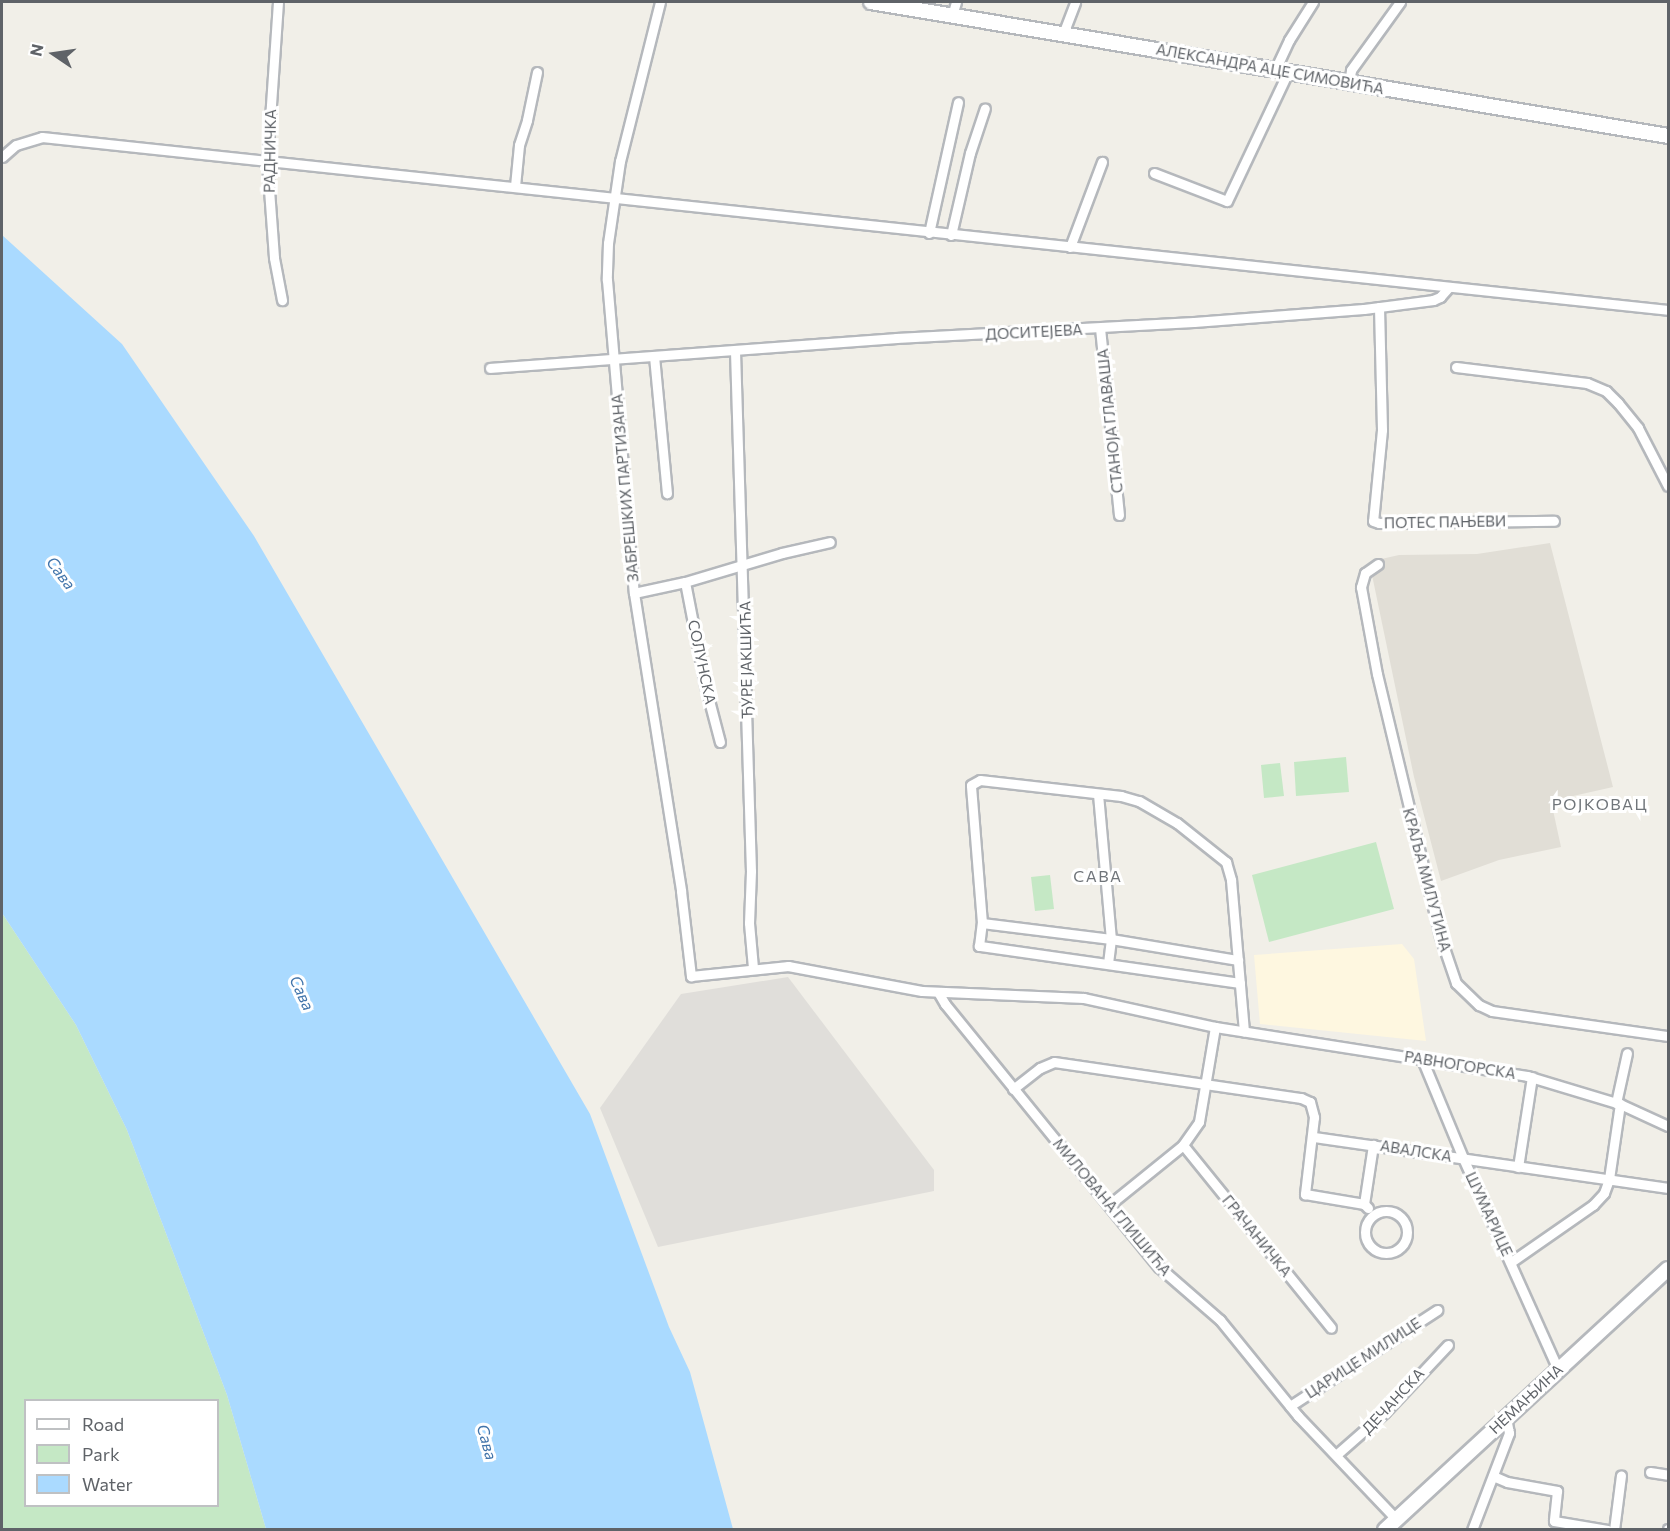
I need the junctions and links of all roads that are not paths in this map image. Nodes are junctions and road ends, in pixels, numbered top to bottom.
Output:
1 (278, 2) edge
2 (660, 2) edge
3 (871, 2) edge
4 (956, 2) edge
5 (1075, 2) edge
6 (1313, 2) edge
7 (1400, 2) edge
8 (952, 16) junction
9 (1063, 34) junction
10 (1281, 71) junction
11 (537, 72) dead end
12 (1349, 83) junction
13 (958, 102) dead end
14 (985, 108) dead end
15 (1668, 136) edge
16 (2, 157) edge
17 (267, 162) junction
18 (1102, 162) dead end
19 (1154, 173) dead end
20 (515, 186) junction
21 (614, 198) junction
22 (929, 232) junction
23 (951, 235) junction
24 (1070, 247) junction
25 (1449, 287) junction
26 (282, 300) dead end
27 (1379, 307) junction
28 (1668, 310) edge
29 (1100, 328) junction
30 (735, 351) junction
31 (654, 356) junction
32 (613, 359) junction
33 (1456, 367) dead end
34 (490, 368) dead end
35 (1668, 486) edge
36 (667, 493) dead end
37 (1119, 514) dead end
38 (1554, 521) dead end
39 (830, 542) dead end
40 (1378, 564) dead end
41 (743, 565) junction
42 (685, 582) junction
43 (634, 592) junction
44 (720, 742) dead end
45 (1098, 794) junction
46 (982, 923) junction
47 (1111, 939) junction
48 (1238, 960) junction
49 (1108, 963) junction
50 (753, 968) junction
51 (691, 976) joint
52 (1240, 984) junction
53 (938, 992) junction
54 (1215, 1027) junction
55 (1244, 1031) junction
56 (1668, 1036) edge
57 (1627, 1053) dead end
58 (1422, 1059) junction
59 (1532, 1077) junction
60 (1206, 1083) junction
61 (1013, 1089) junction
62 (1618, 1104) junction
63 (1668, 1126) edge
64 (1314, 1137) junction
65 (1183, 1145) junction
66 (1373, 1145) junction
67 (1463, 1158) junction
68 (1518, 1167) junction
69 (1609, 1179) junction
70 (1668, 1188) edge
71 (1364, 1203) junction
72 (1109, 1204) junction
73 (1373, 1215) junction
74 (1511, 1262) junction
75 (1668, 1269) edge
76 (1437, 1310) dead end
77 (1331, 1328) dead end
78 (1448, 1345) dead end
79 (1558, 1369) junction
80 (1290, 1406) junction
81 (1506, 1418) junction
82 (1336, 1455) junction
83 (1650, 1472) dead end
84 (1621, 1475) dead end
85 (1668, 1475) edge
86 (1493, 1476) junction
87 (1395, 1518) junction
88 (1385, 1530) edge
89 (1472, 1530) edge
90 (1607, 1530) edge
91 (1614, 1530) edge

1 - 17 street, РАДНИЧКА
2 - 21 street, ЗАБРЕШКИХ ПАРТИЗАНА
3 - 8 street, АЛЕКСАНДРА АЦЕ СИМОВИЋА
4 - 8 street
5 - 9 street
6 - 10 street
7 - 12 street
8 - 9 street, АЛЕКСАНДРА АЦЕ СИМОВИЋА
9 - 10 street, АЛЕКСАНДРА АЦЕ СИМОВИЋА
10 - 12 street, АЛЕКСАНДРА АЦЕ СИМОВИЋА
10 - 19 street
11 - 20 street
12 - 15 street, АЛЕКСАНДРА АЦЕ СИМОВИЋА
13 - 22 street
14 - 23 street
16 - 17 street
17 - 20 street
17 - 26 street, РАДНИЧКА
18 - 24 street
20 - 21 street
21 - 22 street
21 - 32 street, ЗАБРЕШКИХ ПАРТИЗАНА
22 - 23 street
23 - 24 street
24 - 25 street
25 - 27 street, ДОСИТЕЈЕВА
25 - 28 street
27 - 29 street, ДОСИТЕЈЕВА
27 - 38 street, ПОТЕС ПАЊЕВИ
29 - 30 street, ДОСИТЕЈЕВА
29 - 37 street, СТАНОЈА ГЛАВАША
30 - 31 street, ДОСИТЕЈЕВА
30 - 41 street, ЂУРЕ ЈАКШИЋА
31 - 32 street, ДОСИТЕЈЕВА
31 - 36 street
32 - 34 street, ДОСИТЕЈЕВА
32 - 43 street, ЗАБРЕШКИХ ПАРТИЗАНА
33 - 35 street
39 - 41 street
40 - 56 street, КРАЉА МИЛУТИНА
41 - 42 street
41 - 50 street, ЂУРЕ ЈАКШИЋА
42 - 43 street
42 - 44 street, СОЛУНСКА
43 - 51 street, ЗАБРЕШКИХ ПАРТИЗАНА
45 - 46 street
45 - 47 street
45 - 48 street
46 - 47 street
46 - 49 street
47 - 48 street
47 - 49 street
48 - 52 street
49 - 52 street
50 - 51 street, РАВНОГОРСКА
50 - 53 street, РАВНОГОРСКА
52 - 55 street
53 - 54 street, РАВНОГОРСКА
53 - 61 street, МИЛОВАНА ГЛИШИЋА
54 - 55 street, РАВНОГОРСКА
54 - 60 street
55 - 58 street, РАВНОГОРСКА
57 - 62 street
58 - 59 street, РАВНОГОРСКА
58 - 67 street, ШУМАРИЦЕ
59 - 62 street, РАВНОГОРСКА
59 - 68 street
60 - 61 street
60 - 64 street
60 - 65 street
61 - 72 street, МИЛОВАНА ГЛИШИЋА
62 - 63 street, РАВНОГОРСКА
62 - 69 street
64 - 66 street, АВАЛСКА
64 - 71 street
65 - 72 street
65 - 77 street, ГРАЧАНИЧКА
66 - 67 street, АВАЛСКА
66 - 71 street
67 - 68 street, АВАЛСКА
67 - 74 street, ШУМАРИЦЕ
68 - 69 street, АВАЛСКА
69 - 70 street, АВАЛСКА
69 - 74 street
71 - 73 street
72 - 80 street, МИЛОВАНА ГЛИШИЋА
73 - 73 street
74 - 79 street, ШУМАРИЦЕ
75 - 79 street, НЕМАЊИНА
76 - 80 street, ЦАРИЦЕ МИЛИЦЕ
78 - 82 street, ДЕЧАНСКА
79 - 81 street, НЕМАЊИНА
80 - 82 street, МИЛОВАНА ГЛИШИЋА
81 - 86 street
81 - 87 street, НЕМАЊИНА
82 - 87 street, МИЛОВАНА ГЛИШИЋА
83 - 85 street
84 - 91 street
86 - 89 street
86 - 90 street
87 - 88 street, НЕМАЊИНА

